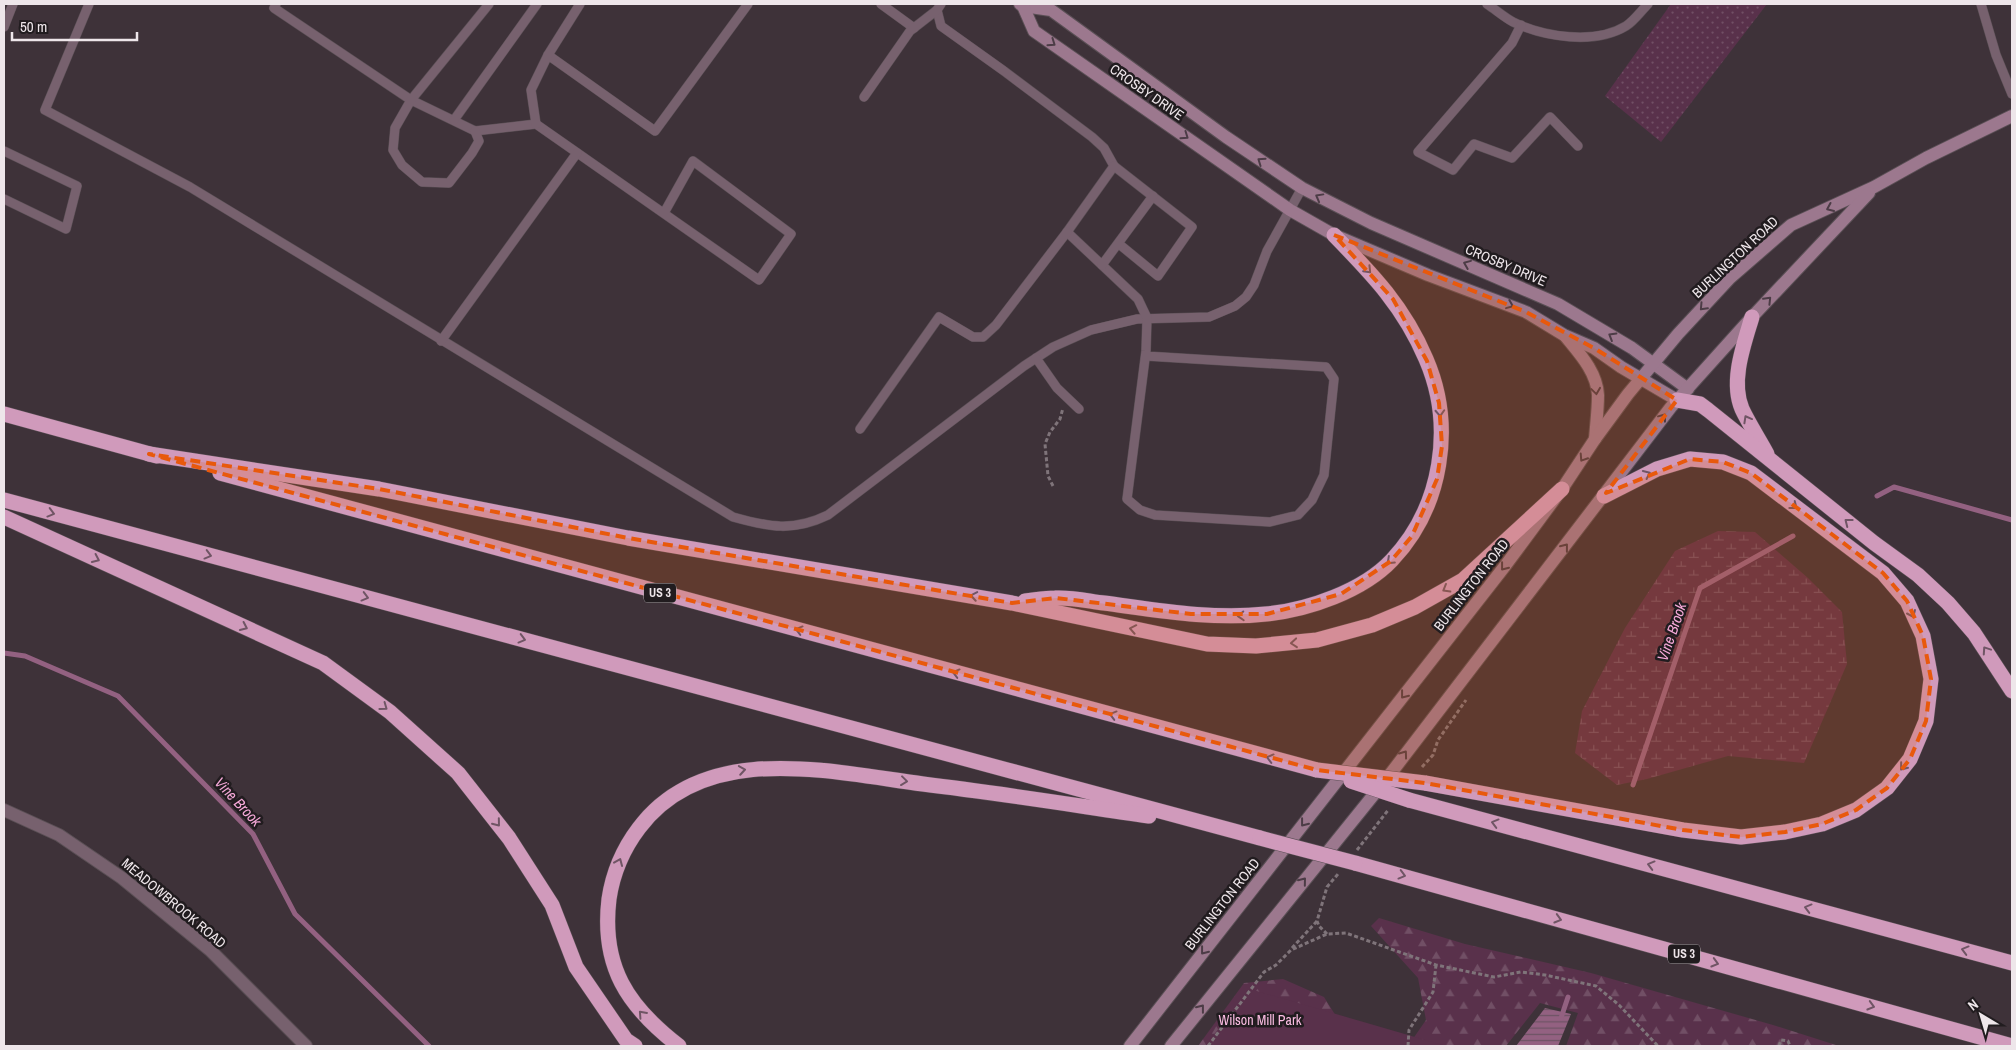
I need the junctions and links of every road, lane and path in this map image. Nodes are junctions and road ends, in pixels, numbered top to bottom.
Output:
1 (13, 4) edge
2 (89, 4) edge
3 (276, 4) edge
4 (489, 4) edge
5 (537, 4) edge
6 (580, 4) edge
7 (748, 4) edge
8 (881, 4) edge
9 (1023, 4) edge
10 (1487, 4) edge
11 (1648, 4) edge
12 (1981, 4) edge
13 (939, 7) edge
14 (1522, 24) junction
15 (4, 26) edge
16 (914, 28) junction
17 (548, 55) junction
18 (2012, 94) edge
19 (864, 97) dead end
20 (411, 100) junction
21 (2012, 116) edge
22 (454, 120) junction
23 (536, 124) junction
24 (475, 130) junction
25 (1578, 146) dead end
26 (4, 151) edge
27 (577, 153) junction
28 (1114, 166) junction
29 (1302, 188) junction
30 (1874, 188) junction
31 (1153, 196) junction
32 (4, 199) edge
33 (1290, 210) junction
34 (664, 213) junction
35 (1067, 232) junction
36 (1334, 235) junction
37 (1119, 244) junction
38 (1102, 265) junction
39 (1752, 316) junction
40 (1147, 318) junction
41 (1564, 335) junction
42 (441, 341) junction
43 (1146, 356) junction
44 (1036, 358) junction
45 (1653, 362) junction
46 (1640, 379) junction
47 (1688, 388) junction
48 (1068, 399) junction
49 (1678, 400) junction
50 (1700, 404) junction
51 (1079, 409) dead end
52 (4, 414) edge
53 (860, 429) dead end
54 (1595, 439) junction
55 (149, 454) junction
56 (1771, 462) junction
57 (1052, 486) dead end
58 (1562, 489) junction
59 (1604, 496) junction
60 (4, 500) edge
61 (4, 517) edge
62 (1012, 603) junction
63 (2012, 691) edge
64 (1468, 696) dead end
65 (1317, 770) junction
66 (1422, 778) junction
67 (1402, 801) junction
68 (4, 810) edge
69 (1215, 826) junction
70 (1353, 860) junction
71 (1340, 872) dead end
72 (1317, 921) junction
73 (1326, 934) junction
74 (1291, 950) junction
75 (2012, 963) edge
76 (1436, 965) junction
77 (306, 1046) edge
78 (634, 1046) edge
79 (679, 1046) edge
80 (1130, 1046) edge
81 (1171, 1046) edge
82 (1208, 1046) edge
83 (1408, 1046) edge
84 (1658, 1046) edge
85 (1779, 1046) edge
86 (1790, 1046) edge
87 (2012, 1046) edge

1 - 15 lane
2 - 42 lane
3 - 20 lane
4 - 20 lane
5 - 22 lane
6 - 17 lane
7 - 17 lane
8 - 16 lane
29 -> 9 main road, CROSBY DRIVE
9 -> 33 main road, CROSBY DRIVE
10 - 14 lane
11 - 14 lane
12 - 18 lane
13 - 16 lane
13 - 28 lane
14 - 25 lane
16 - 19 lane
17 - 23 lane
20 - 22 lane
20 - 24 lane
21 - 30 main road, BURLINGTON ROAD
22 - 24 lane
23 - 24 lane
23 - 27 lane
26 - 32 lane
27 - 34 lane
27 - 42 lane
28 - 31 lane
28 - 35 lane
29 - 33 lane
45 -> 29 main road, CROSBY DRIVE
39 -> 30 main road, BURLINGTON ROAD
30 -> 45 main road, BURLINGTON ROAD
31 - 37 lane
31 - 37 lane
33 - 36 main road, CROSBY DRIVE
33 - 40 lane
34 - 34 lane
35 - 38 lane
35 - 53 lane
36 -> 41 main road, CROSBY DRIVE
36 -> 62 highway
37 - 38 lane
38 - 40 lane
39 - 47 main road, BURLINGTON ROAD
56 -> 39 highway
40 - 43 lane
40 - 44 lane
41 - 46 main road, CROSBY DRIVE
41 -> 54 main road
42 - 44 lane
43 - 43 lane
44 - 48 lane
45 - 46 main road, BURLINGTON ROAD
45 - 47 main road, CROSBY DRIVE
46 - 49 main road, CROSBY DRIVE
46 - 54 main road, BURLINGTON ROAD
47 - 49 main road, BURLINGTON ROAD
47 - 50 highway
48 - 51 lane
48 - 57 path
49 - 50 highway
59 -> 49 main road, BURLINGTON ROAD
50 - 56 highway
52 - 55 highway, US 3
54 -> 58 main road, BURLINGTON ROAD
62 -> 55 highway
65 -> 55 highway, US 3
63 -> 56 highway
58 -> 62 highway
58 -> 80 main road, BURLINGTON ROAD
59 -> 66 highway
81 -> 59 main road, BURLINGTON ROAD
60 -> 69 highway, US 3
61 -> 78 highway
64 - 66 path
65 - 66 highway, bridge
65 - 67 highway, US 3, bridge
67 - 70 path
75 -> 67 highway, US 3
68 - 77 street, MEADOWBROOK ROAD
69 - 70 highway, US 3, bridge
79 -> 69 highway
70 -> 87 highway, US 3
71 - 72 path
72 - 73 path
72 - 74 path
73 - 74 path
73 - 76 path
74 - 82 path
76 - 83 path
76 - 84 path
85 - 86 path

